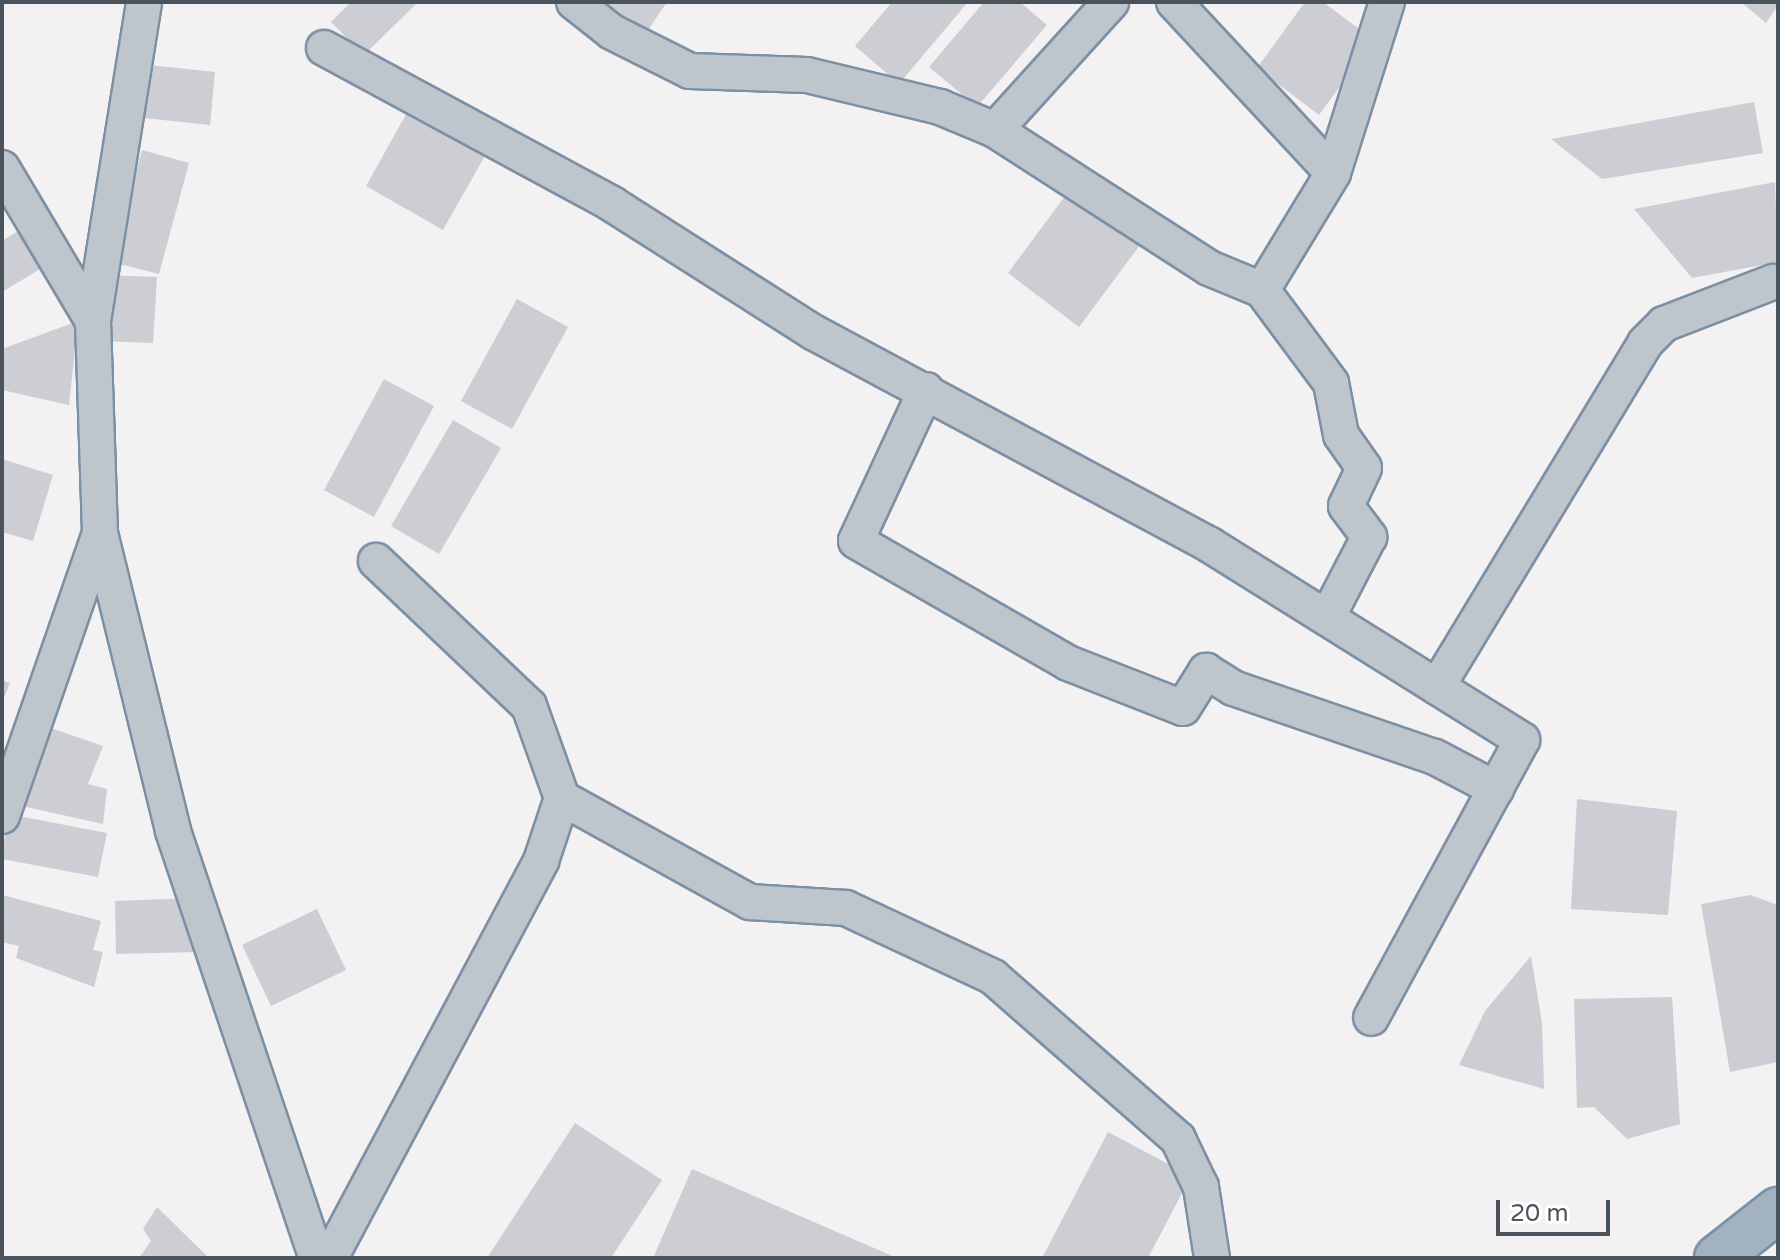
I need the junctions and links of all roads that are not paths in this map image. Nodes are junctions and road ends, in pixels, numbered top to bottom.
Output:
1 (144, 2) edge
2 (574, 2) edge
3 (1111, 2) edge
4 (1174, 2) edge
5 (1387, 2) edge
6 (324, 48) dead end
7 (995, 130) junction
8 (2, 168) edge
9 (1333, 173) junction
10 (1773, 282) dead end
11 (1262, 290) junction
12 (93, 321) junction
13 (926, 390) junction
14 (100, 533) junction
15 (376, 561) dead end
16 (1327, 618) junction
17 (1437, 687) junction
18 (1496, 789) junction
19 (562, 798) junction
20 (2, 816) edge
21 (1371, 1018) dead end
22 (1778, 1210) edge
23 (317, 1258) edge
24 (330, 1258) edge
25 (1212, 1258) edge
26 (1717, 1258) edge

1 - 12 street
2 - 7 street
3 - 7 street
4 - 9 street
5 - 9 street
6 - 13 street
7 - 11 street
8 - 12 street
9 - 11 street
10 - 17 street
11 - 16 street
12 - 14 street
13 - 16 street
13 - 18 street
14 - 20 street
14 - 23 street
15 - 19 street
16 - 17 street
17 - 18 street
18 - 21 street
19 - 24 street
19 - 25 street
22 - 26 highway

